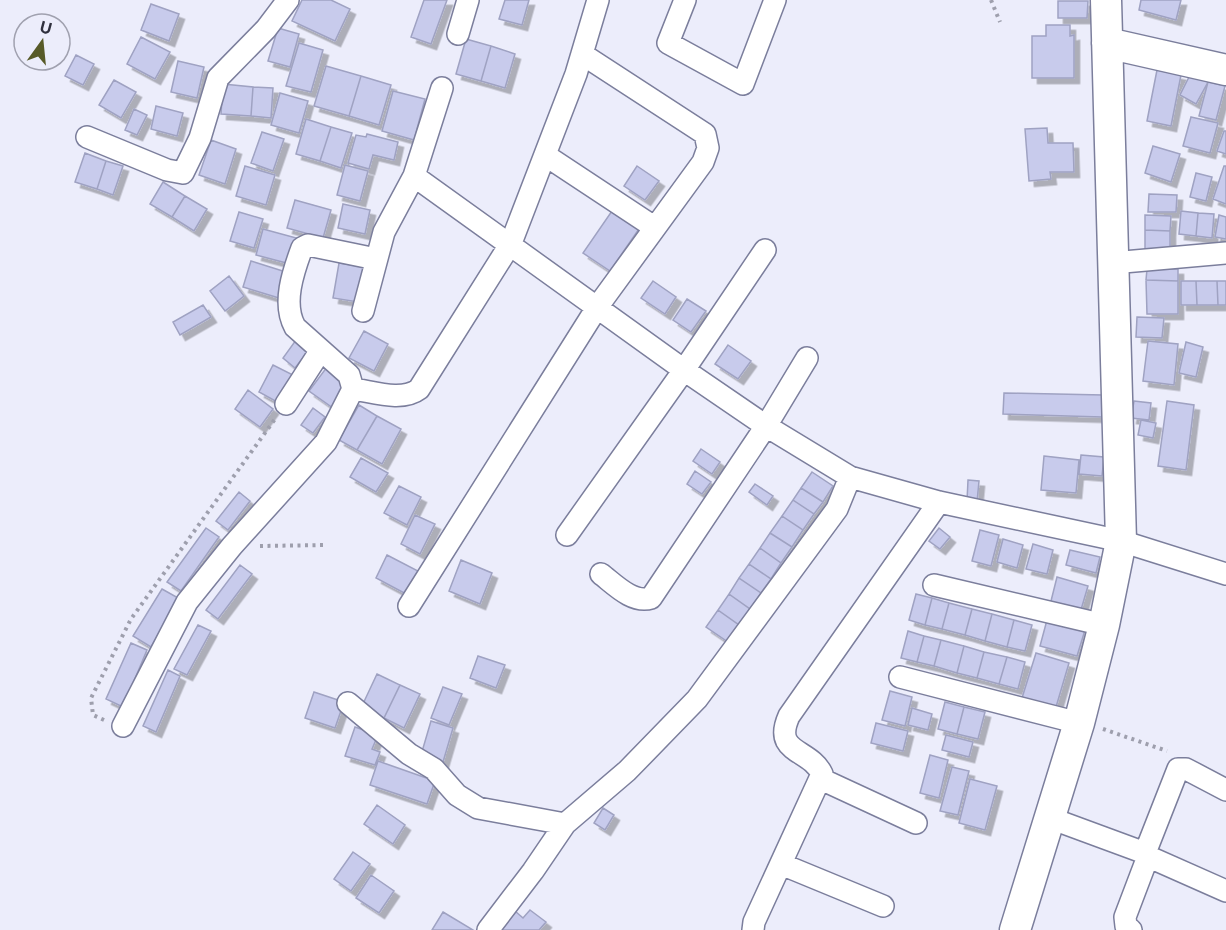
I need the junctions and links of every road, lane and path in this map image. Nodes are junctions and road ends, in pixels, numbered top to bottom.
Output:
1 (288, 0) edge
2 (468, 0) edge
3 (598, 0) edge
4 (685, 0) edge
5 (776, 0) edge
6 (991, 0) edge
7 (1106, 0) edge
8 (1000, 22) dead end
9 (458, 34) dead end
10 (1107, 43) junction
11 (582, 54) junction
12 (1226, 69) edge
13 (442, 88) dead end
14 (87, 137) dead end
15 (545, 155) junction
16 (414, 176) junction
17 (654, 227) junction
18 (511, 243) junction
19 (765, 250) dead end
20 (1226, 253) edge
21 (376, 259) junction
22 (1112, 263) junction
23 (598, 306) junction
24 (363, 311) dead end
25 (321, 350) junction
26 (807, 358) dead end
27 (684, 370) junction
28 (353, 389) junction
29 (286, 404) joint
30 (766, 426) junction
31 (862, 481) junction
32 (939, 502) junction
33 (567, 535) dead end
34 (1121, 541) junction
35 (326, 544) dead end
36 (232, 546) junction
37 (601, 574) dead end
38 (1226, 574) edge
39 (934, 585) dead end
40 (409, 606) dead end
41 (1104, 625) junction
42 (900, 677) dead end
43 (348, 703) dead end
44 (1079, 723) junction
45 (123, 726) joint
46 (1173, 753) dead end
47 (821, 779) junction
48 (1226, 790) edge
49 (1050, 818) junction
50 (916, 823) dead end
51 (565, 824) junction
52 (1146, 854) junction
53 (781, 864) junction
54 (1226, 891) edge
55 (883, 906) dead end
56 (488, 930) edge
57 (753, 930) edge
58 (1015, 930) edge
59 (1131, 930) edge

1 - 14 street
2 - 9 street
3 - 11 street
4 - 5 street
6 - 8 path
7 - 10 street
10 - 12 street
10 - 22 street
11 - 15 street
11 - 17 street
13 - 16 street
15 - 17 street
15 - 18 street
16 - 18 street
16 - 21 street
17 - 23 street
18 - 23 street
18 - 28 street
19 - 27 street
20 - 22 street
21 - 24 street
21 - 25 street
22 - 34 street
23 - 27 street
23 - 40 street
25 - 28 street
25 - 29 street
26 - 30 street
27 - 30 street
27 - 33 street
28 - 36 street
29 - 45 path
30 - 31 street
30 - 37 street
31 - 32 street
31 - 51 street
32 - 34 street
32 - 47 street
34 - 38 street
34 - 41 street
35 - 36 path
36 - 45 street
39 - 41 street
41 - 44 street
42 - 44 street
43 - 51 street
44 - 46 path
44 - 49 street
47 - 50 street
47 - 53 street
48 - 52 street
49 - 52 street
49 - 58 street
51 - 56 street
52 - 54 street
52 - 59 street
53 - 55 street
53 - 57 street

